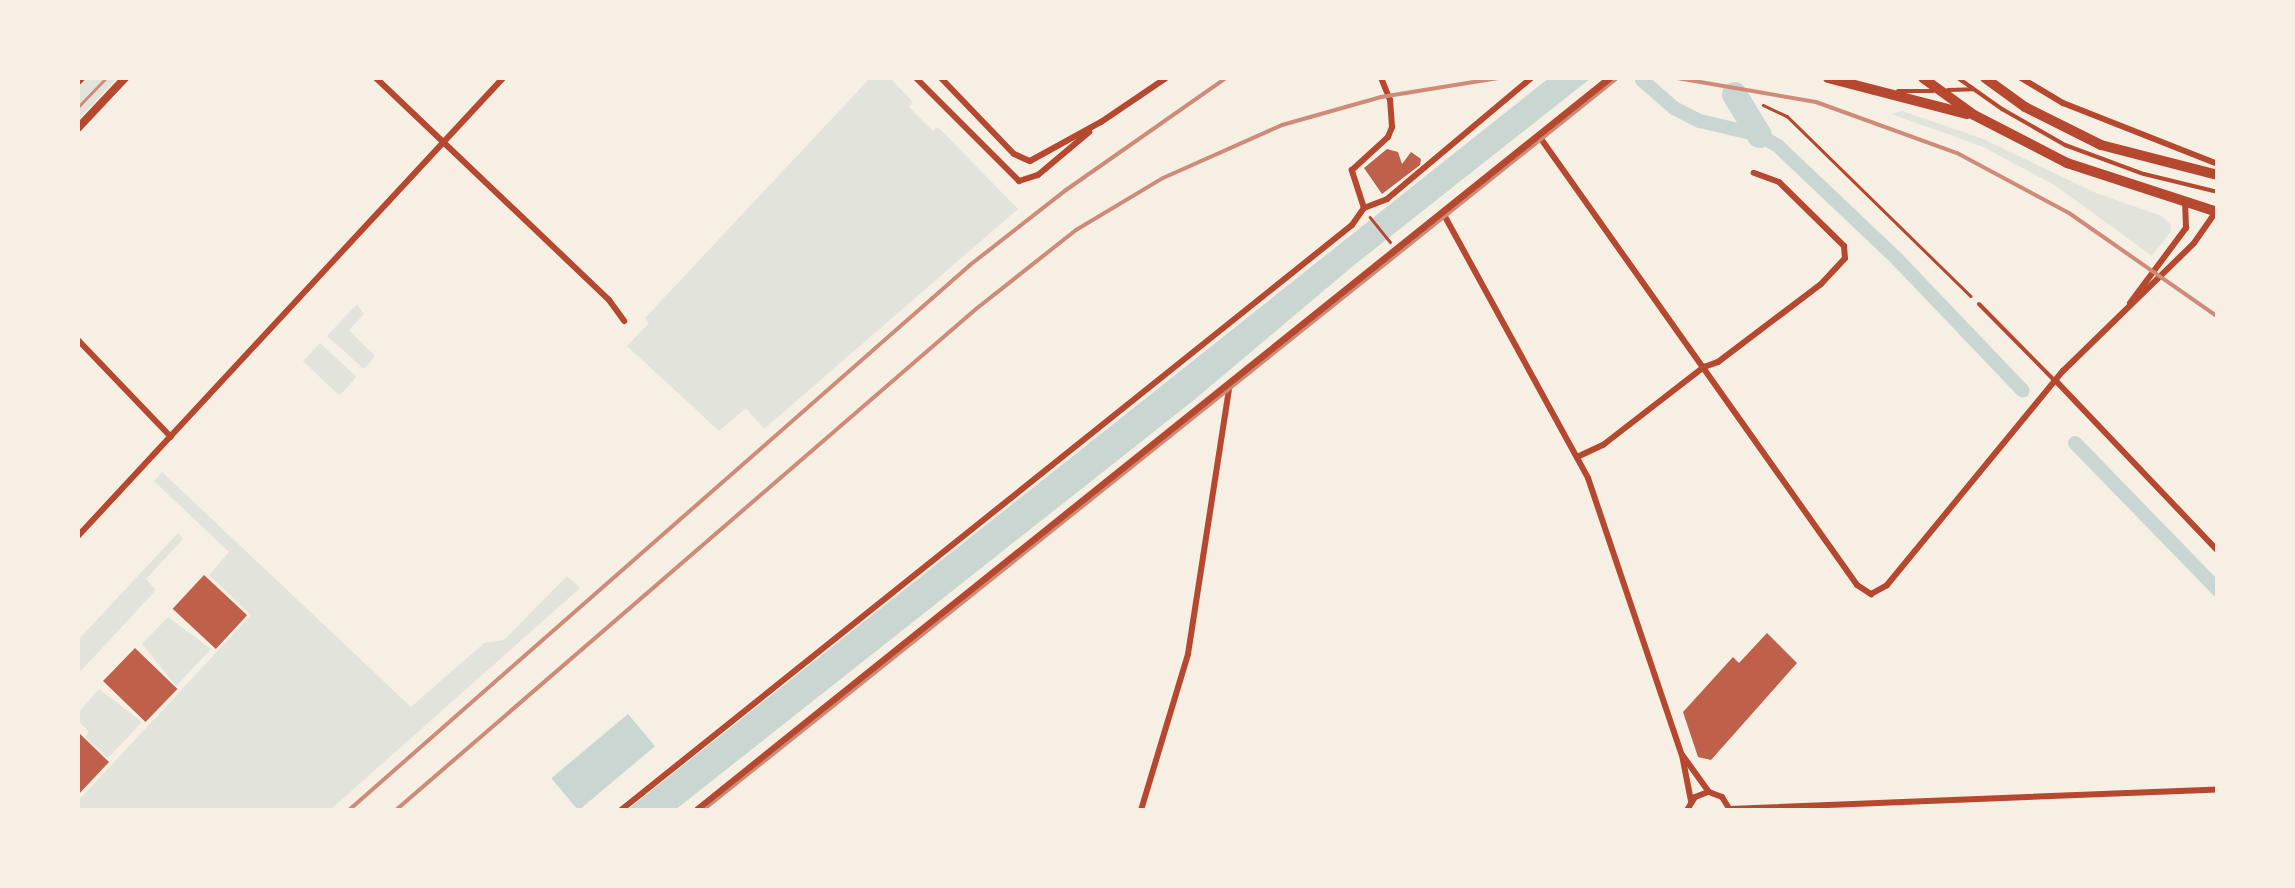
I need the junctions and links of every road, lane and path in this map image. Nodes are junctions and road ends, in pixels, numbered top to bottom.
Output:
1 (125, 78) edge
2 (376, 78) edge
3 (503, 78) edge
4 (916, 78) edge
5 (941, 78) edge
6 (1166, 78) edge
7 (1381, 78) edge
8 (1532, 78) edge
9 (1611, 78) edge
10 (1830, 78) edge
11 (1923, 78) edge
12 (1958, 78) edge
13 (1985, 78) edge
14 (2025, 79) edge
15 (1863, 89) junction
16 (1973, 89) junction
17 (1939, 91) junction
18 (1763, 105) dead end
19 (1974, 115) junction
20 (1102, 122) junction
21 (78, 128) edge
22 (996, 134) junction
23 (1539, 136) junction
24 (442, 143) junction
25 (982, 146) junction
26 (2218, 164) edge
27 (1754, 173) dead end
28 (2218, 175) edge
29 (2218, 192) edge
30 (2185, 203) junction
31 (1364, 208) junction
32 (2217, 211) edge
33 (1444, 213) junction
34 (1371, 219) dead end
35 (1391, 243) dead end
36 (1979, 304) joint
37 (2121, 316) junction
38 (624, 322) dead end
39 (78, 340) edge
40 (1704, 367) junction
41 (2056, 382) junction
42 (1229, 389) junction
43 (172, 437) junction
44 (1577, 456) junction
45 (78, 536) edge
46 (2218, 551) edge
47 (1682, 754) junction
48 (2218, 789) edge
49 (1709, 792) junction
50 (1687, 807) edge
51 (620, 810) edge
52 (698, 810) edge
53 (1141, 810) edge
54 (1730, 810) edge

1 - 21 street
2 - 24 street
3 - 24 street
4 - 25 street
5 - 22 street
6 - 20 street
7 - 31 street
8 - 31 street
9 - 23 street
10 - 15 main road
11 - 17 main road
12 - 16 lane
13 - 28 main road
14 - 26 street
15 - 17 lane
15 - 19 main road
16 - 17 lane
16 - 29 lane
17 - 19 main road
18 - 36 path
19 - 30 main road
20 - 22 street
20 - 25 street
22 - 25 street
23 - 33 street
23 - 40 street
24 - 38 street
24 - 43 street
27 - 40 street
30 - 32 main road
30 - 37 street
31 - 51 street
32 - 37 street
33 - 42 street
33 - 44 street
34 - 35 path
36 - 41 lane
37 - 41 street
39 - 43 street
40 - 41 street
40 - 44 street
41 - 46 street
42 - 52 street
42 - 53 street
43 - 45 street
44 - 47 street
47 - 49 street
47 - 50 street
48 - 54 street
49 - 50 street
49 - 54 street

